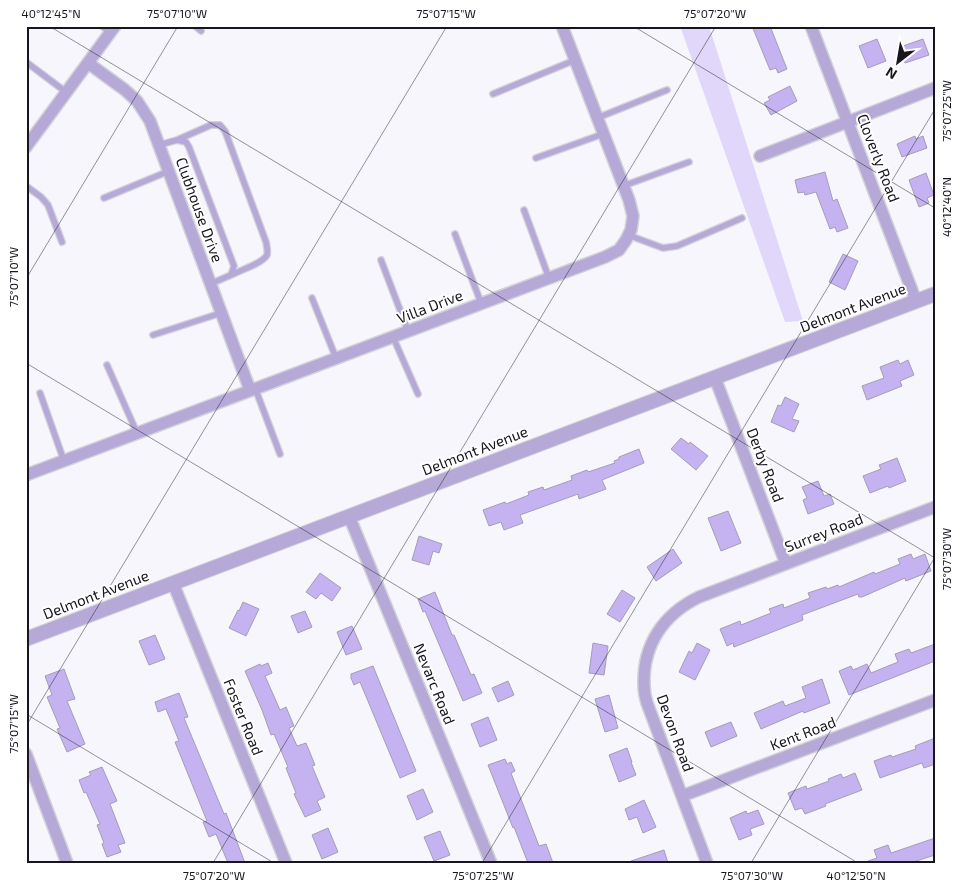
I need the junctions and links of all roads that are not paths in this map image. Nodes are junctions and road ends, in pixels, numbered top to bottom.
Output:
1 (195, 26) edge
2 (562, 26) edge
3 (811, 26) edge
4 (109, 28) edge
5 (201, 31) dead end
6 (575, 60) junction
7 (26, 62) edge
8 (88, 64) junction
9 (935, 88) edge
10 (668, 90) dead end
11 (66, 92) junction
12 (493, 94) dead end
13 (597, 118) junction
14 (847, 122) junction
15 (603, 134) junction
16 (177, 140) junction
17 (159, 145) junction
18 (26, 147) edge
19 (760, 156) dead end
20 (536, 158) dead end
21 (689, 162) dead end
22 (169, 171) junction
23 (26, 186) edge
24 (623, 186) junction
25 (104, 198) dead end
26 (524, 210) dead end
27 (742, 218) dead end
28 (455, 234) dead end
29 (628, 235) junction
30 (62, 242) dead end
31 (381, 260) dead end
32 (230, 275) junction
33 (549, 278) junction
34 (210, 284) junction
35 (935, 294) edge
36 (312, 298) dead end
37 (916, 301) junction
38 (482, 303) junction
39 (221, 313) junction
40 (408, 331) junction
41 (153, 335) dead end
42 (393, 337) junction
43 (336, 358) junction
44 (107, 365) dead end
45 (714, 378) junction
46 (252, 389) junction
47 (40, 393) dead end
48 (418, 394) dead end
49 (137, 433) junction
50 (280, 454) dead end
51 (64, 461) junction
52 (26, 475) edge
53 (935, 507) edge
54 (349, 516) junction
55 (786, 564) junction
56 (172, 583) junction
57 (723, 588) joint
58 (26, 638) edge
59 (935, 700) edge
60 (26, 754) edge
61 (682, 796) junction
62 (68, 863) edge
63 (286, 863) edge
64 (491, 863) edge
65 (707, 863) edge

1 - 5 lane
2 - 6 street
3 - 14 street, Cloverly Road
4 - 8 street
6 - 12 lane
6 - 13 street
7 - 11 lane
8 - 11 street
8 - 17 street, Clubhouse Drive
9 - 14 street
10 - 13 lane
11 - 18 street
13 - 15 street
14 - 19 street
14 - 37 street, Cloverly Road
15 - 20 lane
15 - 24 street
16 - 17 lane
16 - 32 lane
16 - 32 lane
17 - 22 street, Clubhouse Drive
21 - 24 lane
22 - 25 lane
22 - 34 street, Clubhouse Drive
23 - 30 lane
24 - 29 street
26 - 33 lane
27 - 29 lane
28 - 38 lane
29 - 33 street, Villa Drive
31 - 40 lane
32 - 34 lane
33 - 38 street, Villa Drive
34 - 39 street, Clubhouse Drive
35 - 37 street, Delmont Avenue
36 - 43 lane
37 - 45 street, Delmont Avenue
38 - 40 street, Villa Drive
39 - 41 lane
39 - 46 street, Clubhouse Drive
40 - 42 street, Villa Drive
42 - 43 street, Villa Drive
42 - 48 lane
43 - 46 street, Villa Drive
44 - 49 lane
45 - 54 street, Delmont Avenue
45 - 55 street, Derby Road
46 - 49 street, Villa Drive
46 - 50 lane
47 - 51 lane
49 - 51 street, Villa Drive
51 - 52 street, Villa Drive
53 - 55 street, Surrey Road
54 - 56 street, Delmont Avenue
54 - 64 street, Nevarc Road
55 - 57 street, Surrey Road
56 - 58 street, Delmont Avenue
56 - 63 street, Foster Road
57 - 61 street, Devon Road
59 - 61 street, Kent Road
60 - 62 street
61 - 65 street, Devon Road

